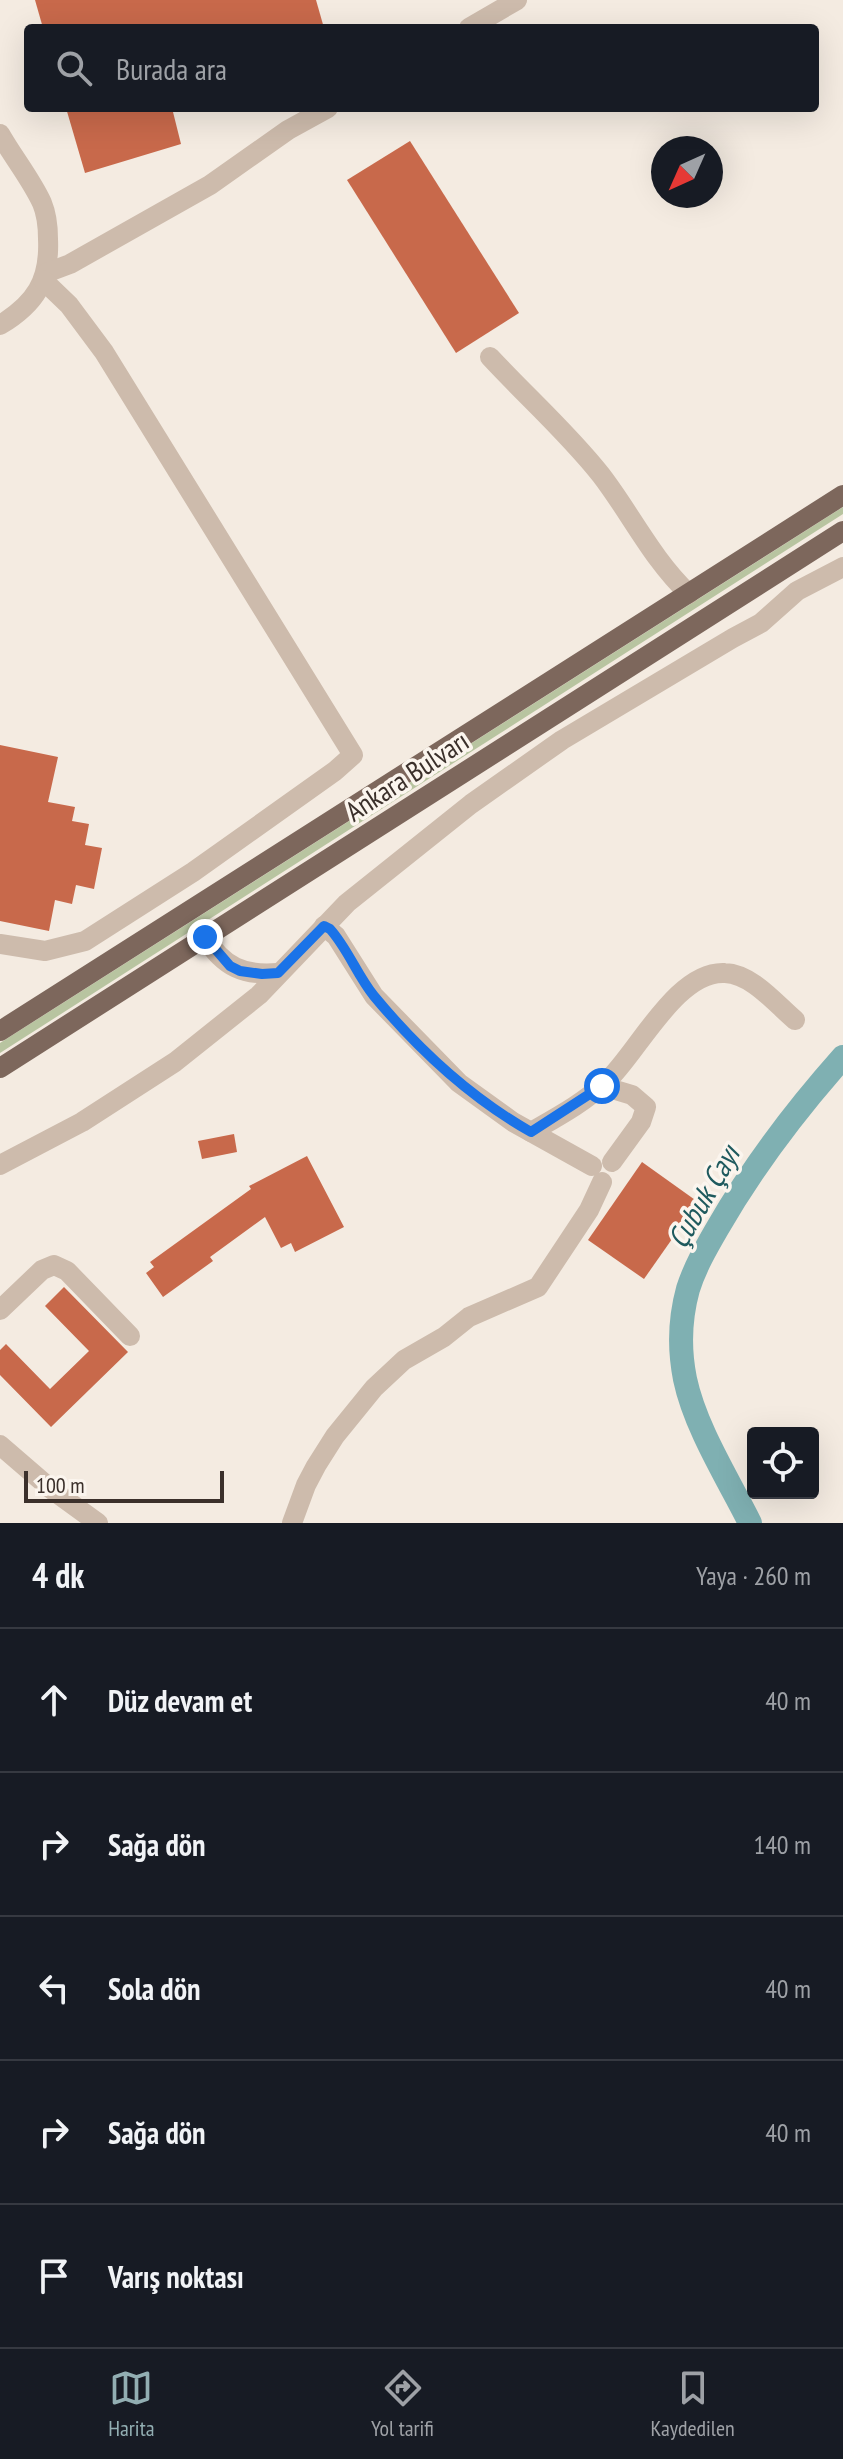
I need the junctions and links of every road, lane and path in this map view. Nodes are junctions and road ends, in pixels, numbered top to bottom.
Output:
1 (517, 0) edge
2 (476, 24) edge
3 (321, 112) edge
4 (0, 134) edge
5 (44, 276) junction
6 (0, 325) edge
7 (490, 357) dead end
8 (843, 495) edge
9 (843, 531) edge
10 (843, 567) edge
11 (689, 594) junction
12 (324, 926) junction
13 (205, 937) junction
14 (79, 943) junction
15 (0, 944) edge
16 (95, 970) junction
17 (278, 973) junction
18 (795, 1020) dead end
19 (0, 1031) edge
20 (0, 1068) edge
21 (602, 1086) junction
22 (531, 1132) junction
23 (0, 1165) edge
24 (602, 1170) junction
25 (0, 1310) edge
26 (130, 1336) dead end
27 (0, 1445) edge
28 (98, 1523) edge
29 (292, 1523) edge

1 - 2 street
3 - 5 street
4 - 5 street
5 - 6 street
5 - 14 street
7 - 11 street
8 - 11 main road, Ankara Bulvarı
9 - 13 main road, Ankara Bulvarı
10 - 12 street
11 - 16 main road, Ankara Bulvarı
12 - 17 street
12 - 22 street
13 - 17 street
13 - 20 main road, Ankara Bulvarı
14 - 15 street
14 - 16 street
16 - 19 main road, Ankara Bulvarı
17 - 23 street
18 - 21 street
21 - 22 street
21 - 24 street
22 - 24 street
24 - 29 street
25 - 26 street
27 - 28 street

